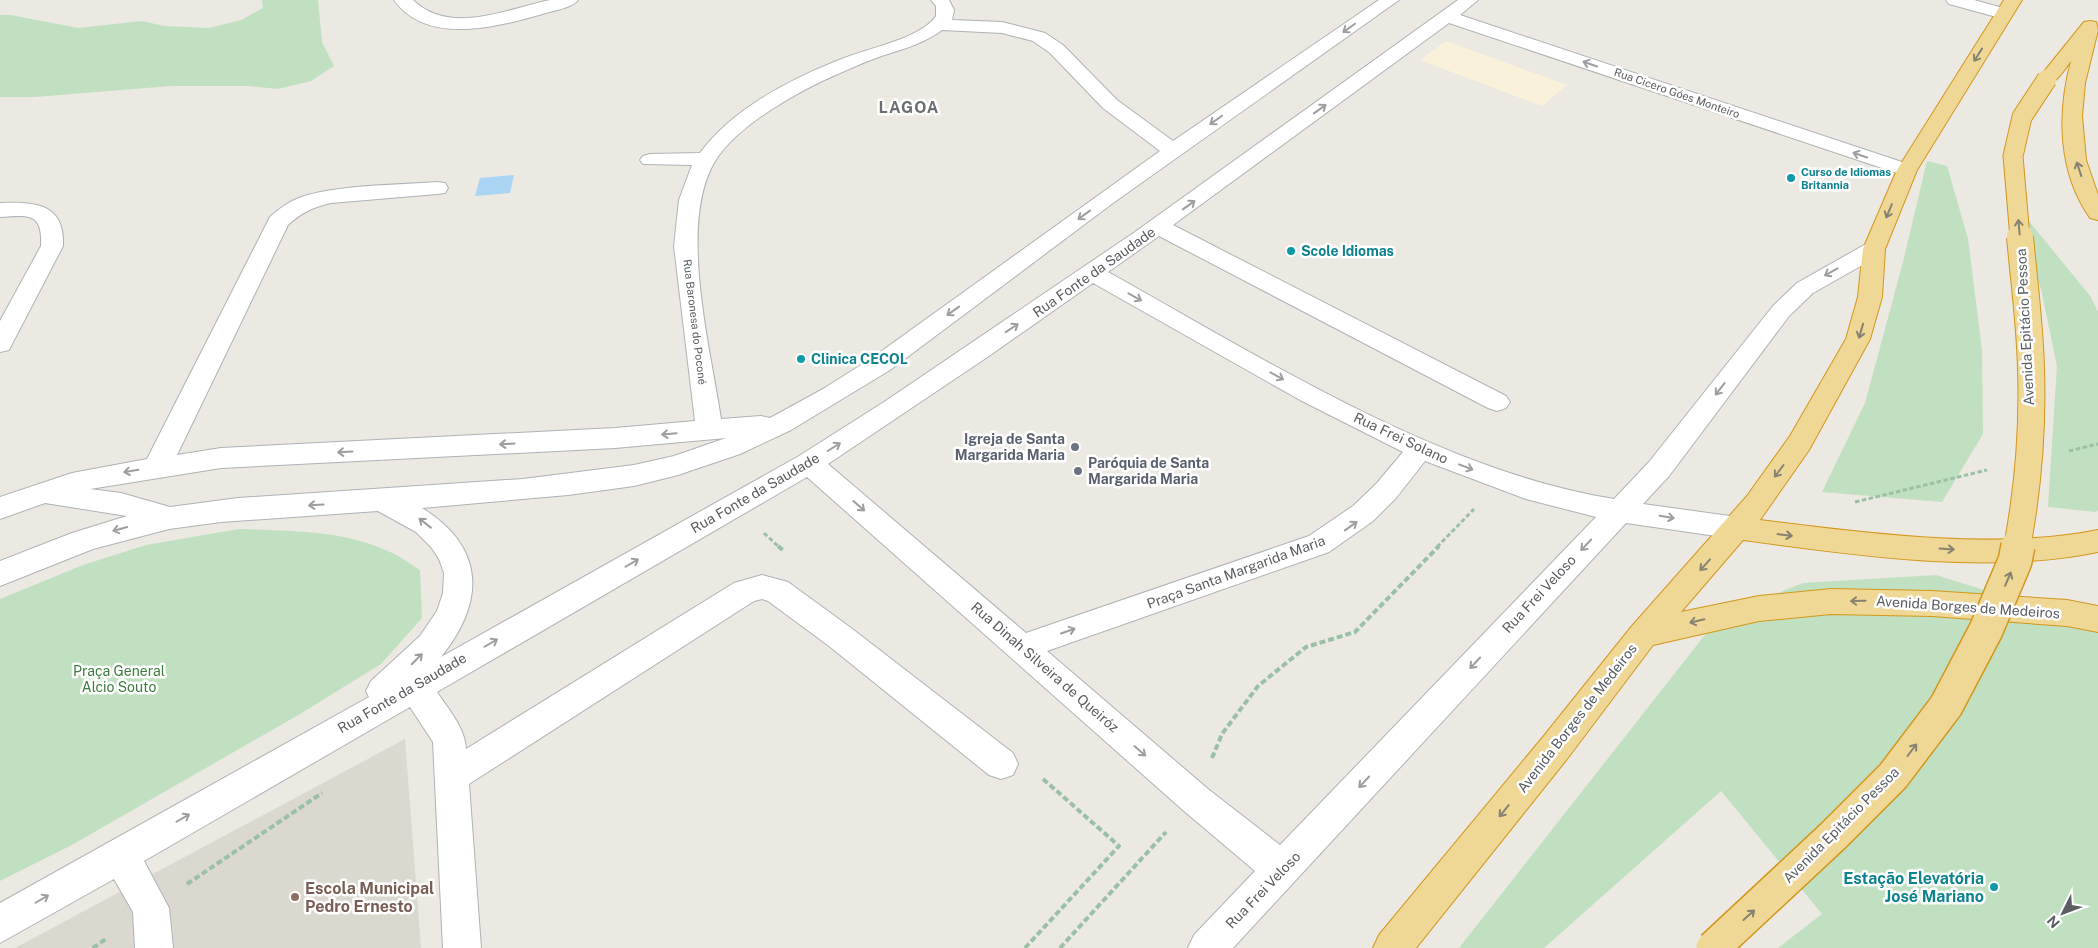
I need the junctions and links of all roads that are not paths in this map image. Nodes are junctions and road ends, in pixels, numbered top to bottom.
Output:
1 (403, 0) edge
2 (569, 0) edge
3 (940, 0) edge
4 (1390, 0) edge
5 (1470, 0) edge
6 (1955, 0) edge
7 (2008, 7) edge
8 (1447, 16) junction
9 (2094, 18) edge
10 (938, 25) junction
11 (1172, 150) junction
12 (650, 160) dead end
13 (706, 160) junction
14 (1906, 170) junction
15 (437, 188) dead end
16 (0, 210) edge
17 (2098, 213) edge
18 (1159, 227) junction
19 (1874, 249) junction
20 (1092, 273) junction
21 (0, 344) edge
22 (1497, 402) dead end
23 (787, 421) junction
24 (709, 430) junction
25 (1420, 449) junction
26 (809, 463) junction
27 (157, 467) junction
28 (38, 494) junction
29 (382, 501) junction
30 (0, 508) edge
31 (1619, 509) junction
32 (169, 518) junction
33 (1737, 528) junction
34 (2098, 540) edge
35 (0, 574) edge
36 (2098, 619) edge
37 (1643, 635) junction
38 (1022, 647) junction
39 (415, 686) junction
40 (326, 736) junction
41 (1001, 764) dead end
42 (452, 776) junction
43 (120, 855) junction
44 (1282, 870) junction
45 (0, 924) edge
46 (154, 948) edge
47 (462, 948) edge
48 (1207, 948) edge
49 (1392, 948) edge
50 (1713, 948) edge

1 - 2 street
3 - 10 street
4 -> 11 street
5 - 8 street, Rua Fonte da Saudade
6 - 7 street
7 -> 14 highway
14 -> 8 street, Rua Cicero Góes Monteiro
18 -> 8 street, Rua Fonte da Saudade
17 -> 9 highway
50 -> 9 highway, Avenida Epitácio Pessoa, bridge
10 - 11 street, Rua Baronesa do Poconé
10 - 13 street, Rua Baronesa do Poconé
11 -> 23 street
12 - 13 street
13 - 24 street, Rua Baronesa do Poconé
14 -> 19 highway
15 - 27 street
16 - 21 street
18 - 20 street, Rua Fonte da Saudade
18 - 22 street
19 -> 31 street, Rua Frei Veloso
19 -> 33 highway
20 -> 25 street, Rua Frei Solano
26 -> 20 street, Rua Fonte da Saudade
23 - 24 street
23 - 29 street
24 -> 27 street
25 -> 31 street, Rua Frei Solano
38 -> 25 street, Praça Santa Margarida Maria
26 -> 38 street, Rua Dinah Silveira de Queiróz
39 -> 26 street, Rua Fonte da Saudade
27 -> 28 street
28 - 30 street
28 - 32 street
29 -> 32 street
40 -> 29 street
31 -> 33 street, Rua Frei Solano
31 -> 44 street, Rua Frei Veloso
32 -> 35 street
33 -> 34 highway
33 -> 37 highway
36 -> 37 highway, Avenida Borges de Medeiros
37 -> 49 highway, Avenida Borges de Medeiros
38 -> 44 street, Rua Dinah Silveira de Queiróz
39 - 40 street, Rua Fonte da Saudade
39 - 42 street
43 -> 40 street, Rua Fonte da Saudade
41 - 42 street
42 - 47 street
45 -> 43 street, Rua Fonte da Saudade
43 - 46 street
44 - 48 street, Rua Frei Veloso

